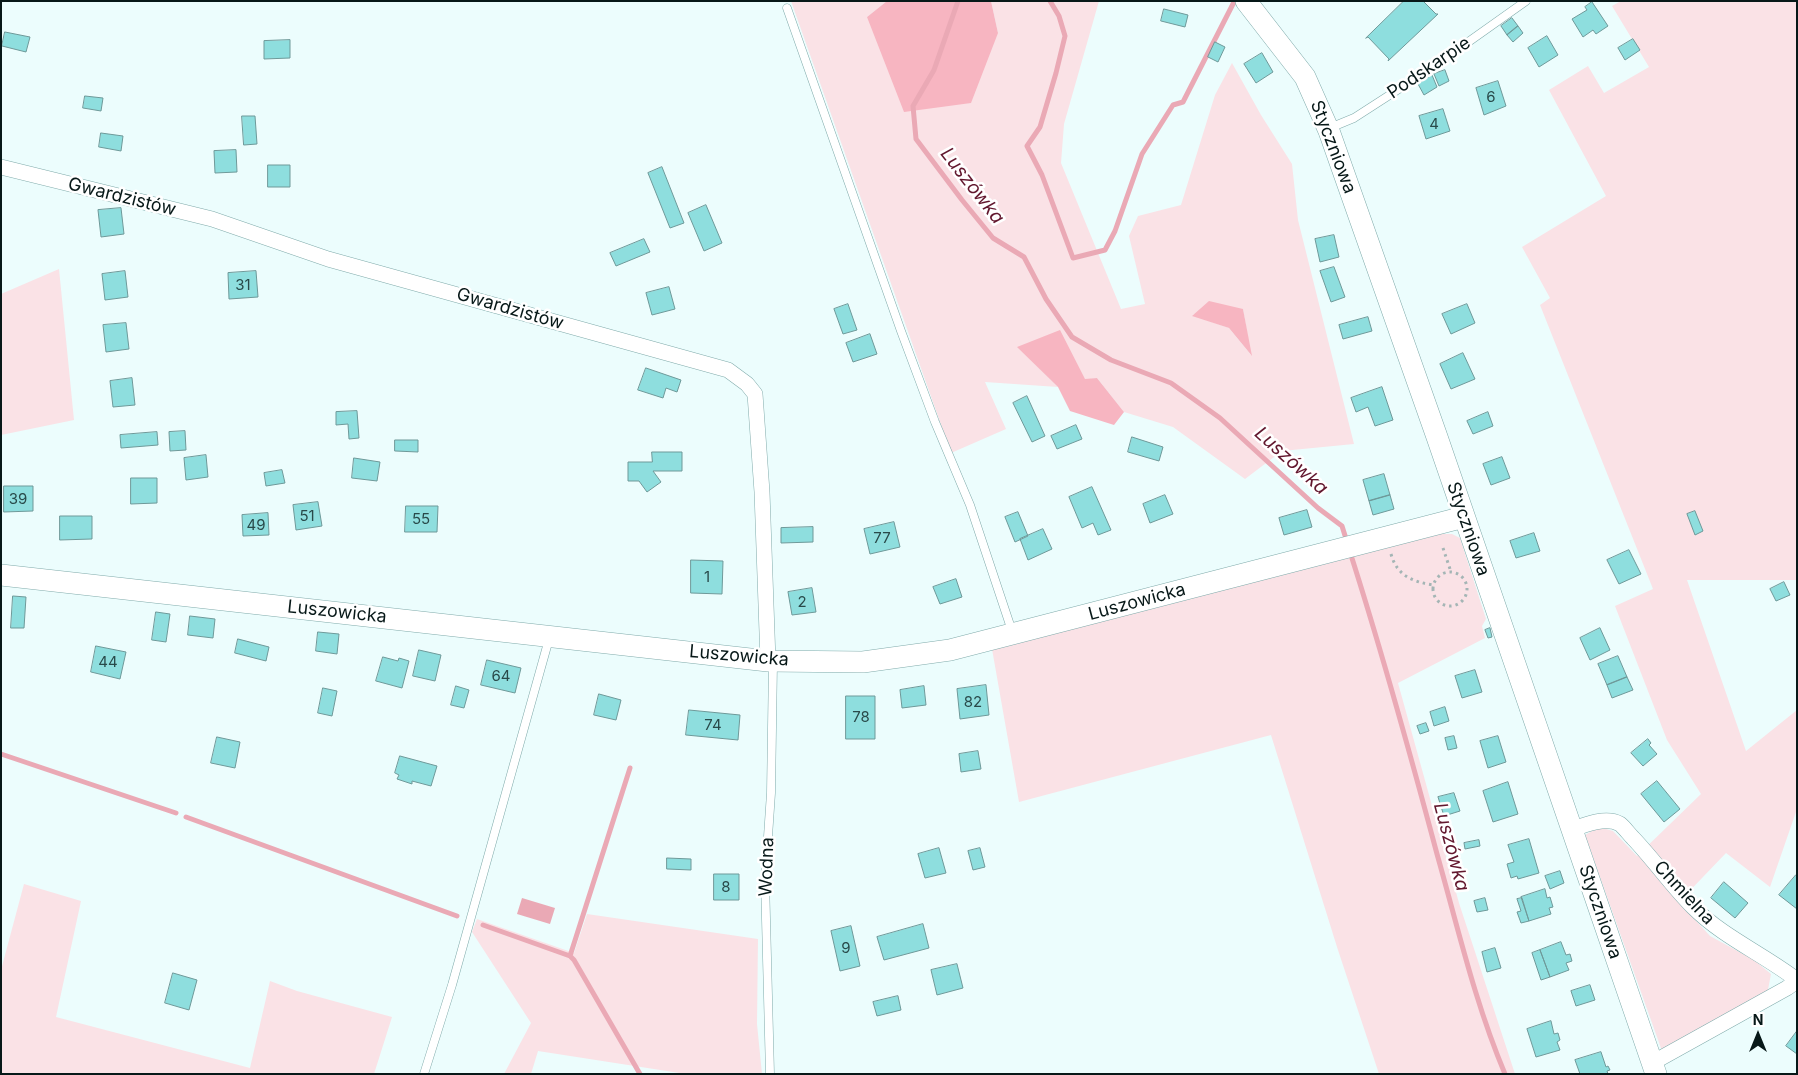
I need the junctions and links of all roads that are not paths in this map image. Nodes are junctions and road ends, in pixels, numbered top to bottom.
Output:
1 (1246, 1) edge
2 (1526, 1) edge
3 (787, 8) dead end
4 (1329, 132) junction
5 (1, 167) edge
6 (1464, 517) junction
7 (1, 575) edge
8 (1013, 634) junction
9 (550, 637) junction
10 (770, 661) junction
11 (1571, 830) junction
12 (1797, 980) edge
13 (1654, 1068) edge
14 (424, 1074) edge
15 (770, 1074) edge

1 - 4 street, Styczniowa
2 - 4 lane, Podskarpie
3 - 8 lane
4 - 6 street, Styczniowa
5 - 10 street, Gwardzistów
6 - 8 street, Luszowicka
6 - 11 street, Styczniowa
7 - 9 street, Luszowicka
8 - 10 street, Luszowicka
9 - 10 street, Luszowicka
9 - 14 lane
10 - 15 lane, Wodna
11 - 12 street, Chmielna
11 - 13 street, Styczniowa
12 - 13 street

